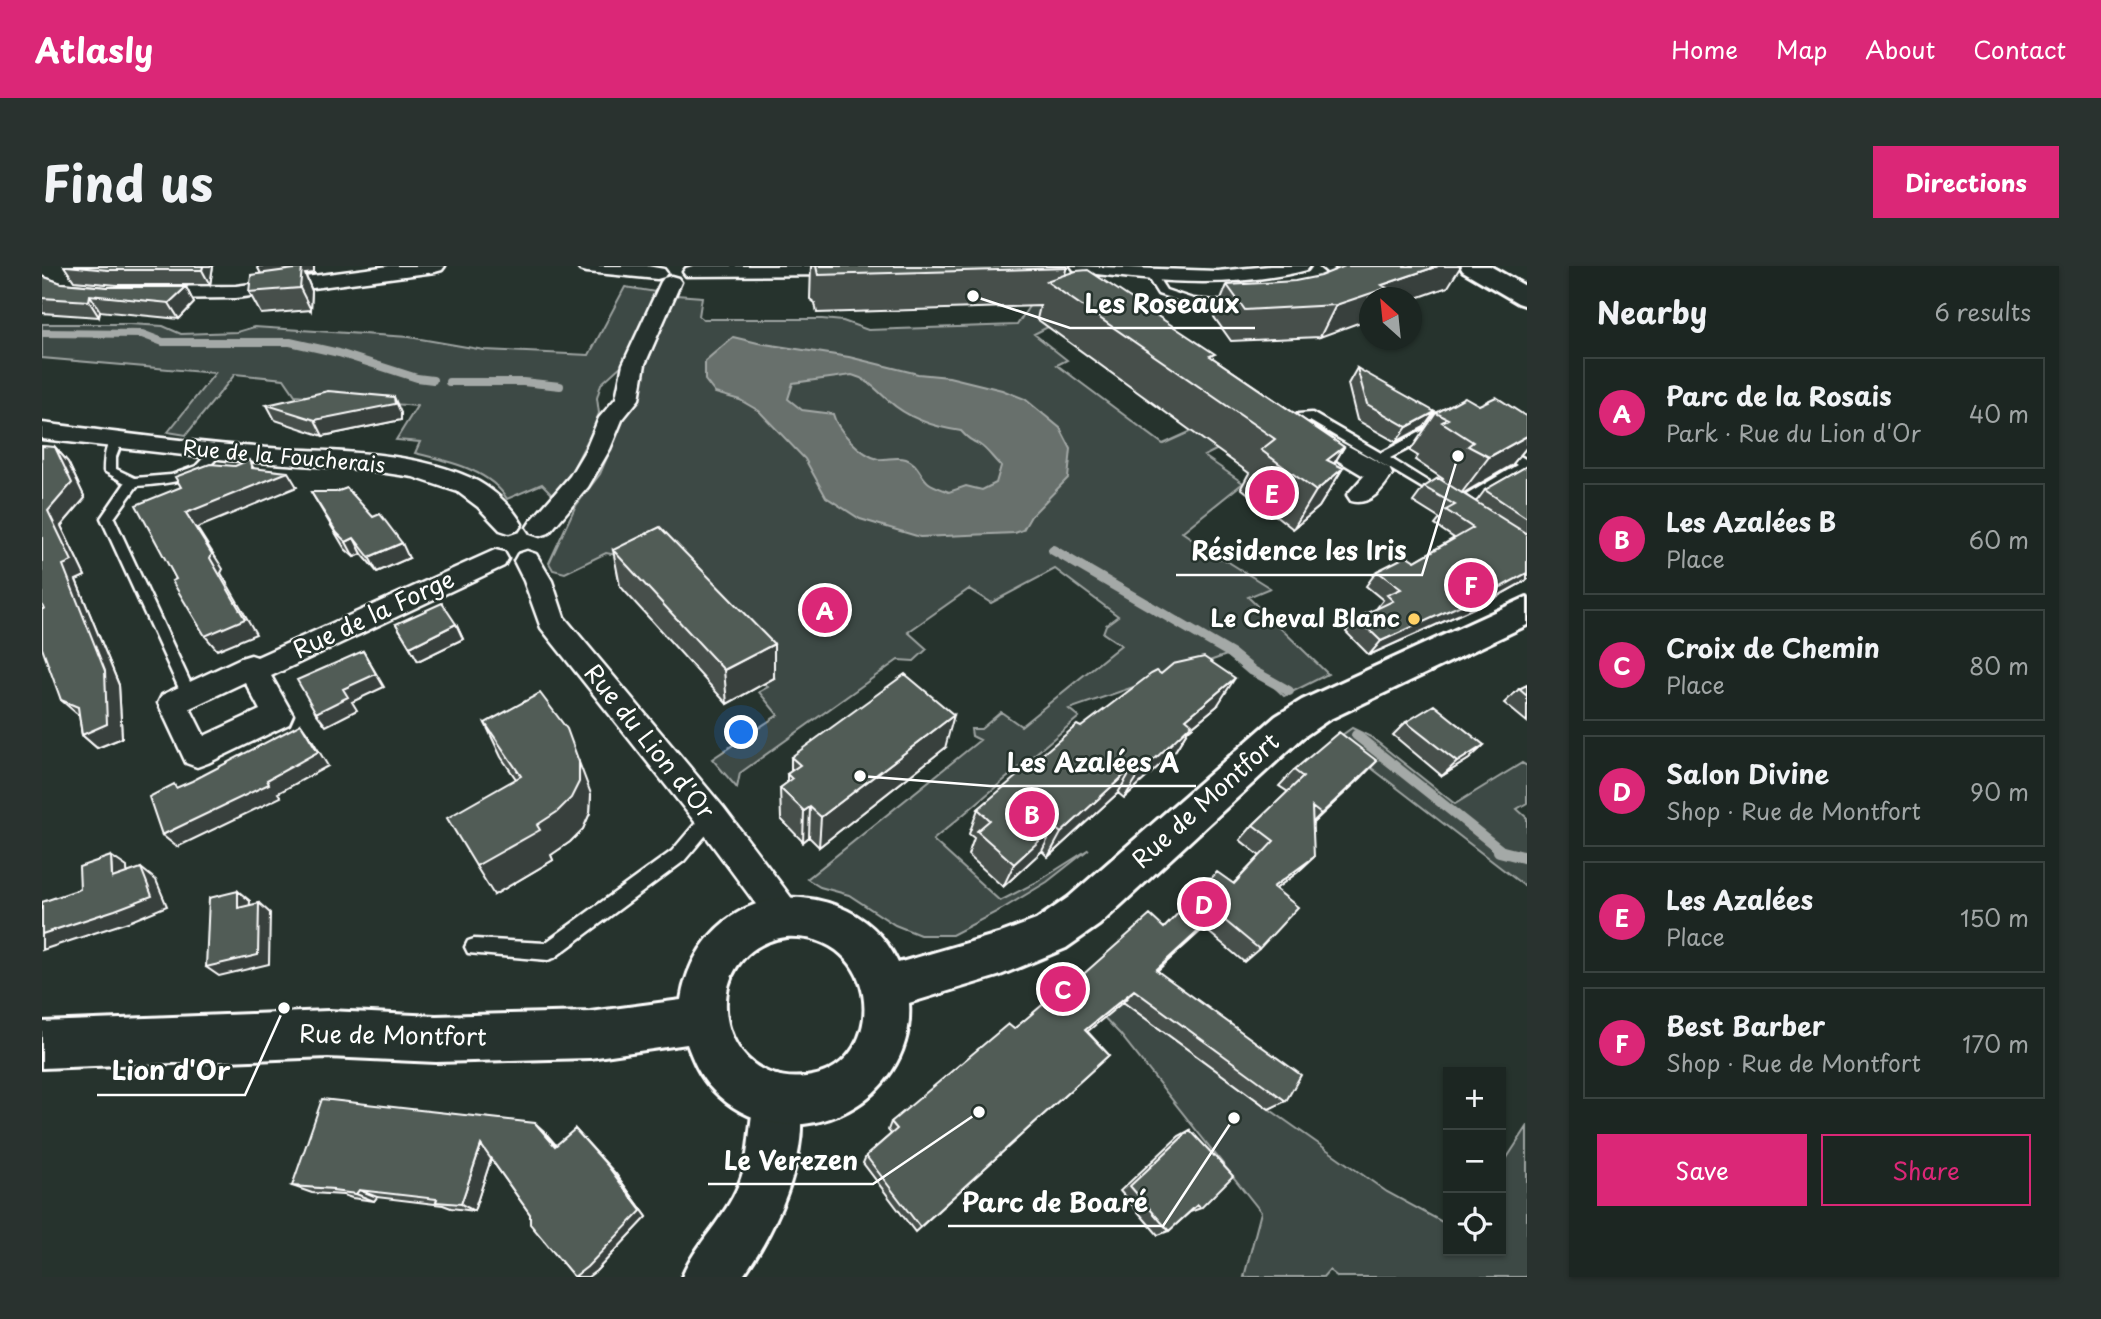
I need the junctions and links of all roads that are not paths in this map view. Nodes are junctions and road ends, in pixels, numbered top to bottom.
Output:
1 (435, 266) edge
2 (587, 266) edge
3 (1069, 266) edge
4 (1300, 266) edge
5 (1325, 266) edge
6 (1472, 266) edge
7 (872, 268) edge
8 (692, 269) edge
9 (664, 274) edge
10 (1152, 275) junction
11 (1082, 276) edge
12 (1322, 290) edge
13 (127, 294) edge
14 (1527, 298) edge
15 (1245, 307) edge
16 (1276, 415) joint
17 (1445, 424) edge
18 (42, 430) edge
19 (117, 439) junction
20 (1486, 439) edge
21 (216, 452) junction
22 (1381, 458) junction
23 (133, 482) junction
24 (1360, 495) dead end
25 (509, 524) junction
26 (540, 527) junction
27 (495, 559) junction
28 (527, 561) junction
29 (1527, 610) edge
30 (254, 671) junction
31 (189, 695) junction
32 (711, 817) junction
33 (784, 915) junction
34 (474, 947) dead end
35 (887, 988) junction
36 (702, 1018) junction
37 (42, 1045) edge
38 (776, 1100) junction
39 (708, 1277) edge

1 - 13 street
2 - 9 street
3 - 11 street
4 - 10 street
5 - 12 lane
6 - 14 main road
7 - 8 street
8 - 9 street
9 - 26 street
10 - 11 street
10 - 15 lane
16 - 22 lane
16 - 24 street
17 - 22 lane
18 - 19 street, Rue de la Foucherais
19 - 21 street, Rue de la Foucherais
19 - 23 lane
20 - 22 lane
21 - 23 lane
21 - 25 street, Rue de la Foucherais
23 - 31 lane
25 - 26 street
25 - 27 street
26 - 28 street
27 - 28 street
27 - 30 street, Rue de la Forge
28 - 32 street, Rue du Lion d'Or
29 - 35 main road, Rue de Montfort
30 - 31 street, Rue de la Forge
30 - 31 street
32 - 33 street, Rue du Lion d'Or
32 - 34 lane
33 - 35 main road
33 - 36 main road
35 - 38 main road
36 - 37 main road, Rue de Montfort
36 - 38 main road
38 - 39 main road

